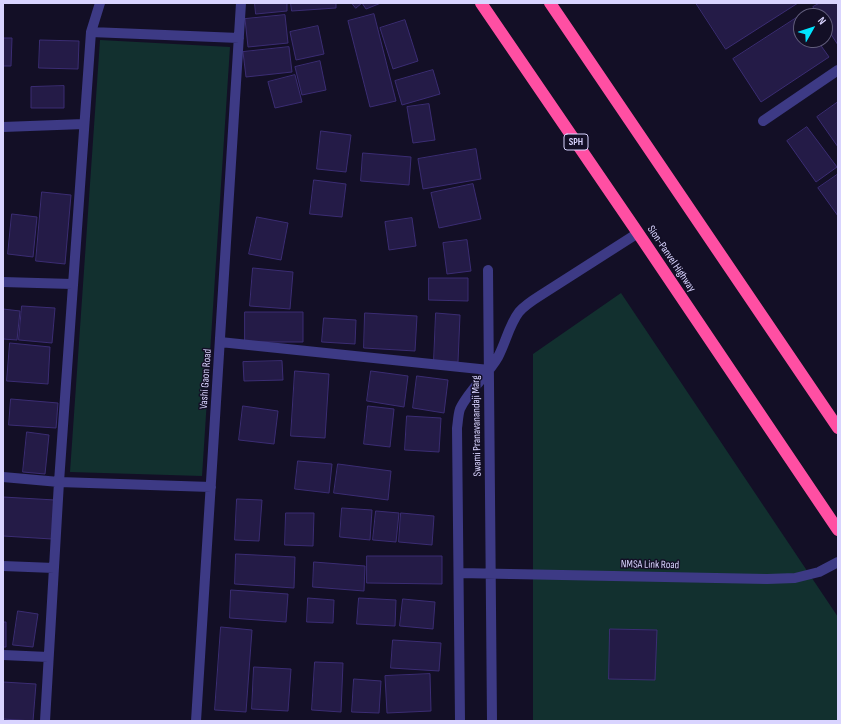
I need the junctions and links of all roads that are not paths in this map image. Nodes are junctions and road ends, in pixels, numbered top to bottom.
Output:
1 (100, 3) edge
2 (241, 3) edge
3 (481, 3) edge
4 (550, 3) edge
5 (91, 32) junction
6 (239, 38) junction
7 (838, 70) edge
8 (763, 121) dead end
9 (84, 124) junction
10 (3, 127) edge
11 (638, 233) junction
12 (488, 270) dead end
13 (3, 282) edge
14 (72, 284) junction
15 (220, 342) junction
16 (489, 370) junction
17 (838, 428) edge
18 (3, 477) edge
19 (59, 482) junction
20 (211, 487) junction
21 (838, 530) edge
22 (838, 562) edge
23 (3, 566) edge
24 (54, 568) junction
25 (459, 572) junction
26 (491, 573) junction
27 (3, 654) edge
28 (48, 657) junction
29 (45, 721) edge
30 (196, 721) edge
31 (460, 721) edge
32 (492, 721) edge

1 - 5 street
2 - 6 street, Vashi Gaon Road
3 - 11 highway, Sion-Panvel Highway / SPH
4 - 17 highway
5 - 6 street
5 - 9 street
6 - 15 street, Vashi Gaon Road
7 - 8 street
9 - 10 street
9 - 14 street
11 - 16 street
11 - 21 highway, Sion-Panvel Highway / SPH
12 - 16 street
13 - 14 street
14 - 19 street
15 - 16 street
15 - 20 street, Vashi Gaon Road
16 - 25 street, Swami Pranavanandaji Marg
16 - 26 street, Swami Pranavanandaji Marg
18 - 19 street
19 - 20 street
19 - 24 street
20 - 30 street, Vashi Gaon Road
22 - 26 street, NMSA Link Road
23 - 24 street
24 - 28 street
25 - 26 street, NMSA Link Road
25 - 31 street, Swami Pranavanandaji Marg
26 - 32 street, Swami Pranavanandaji Marg
27 - 28 street
28 - 29 street

